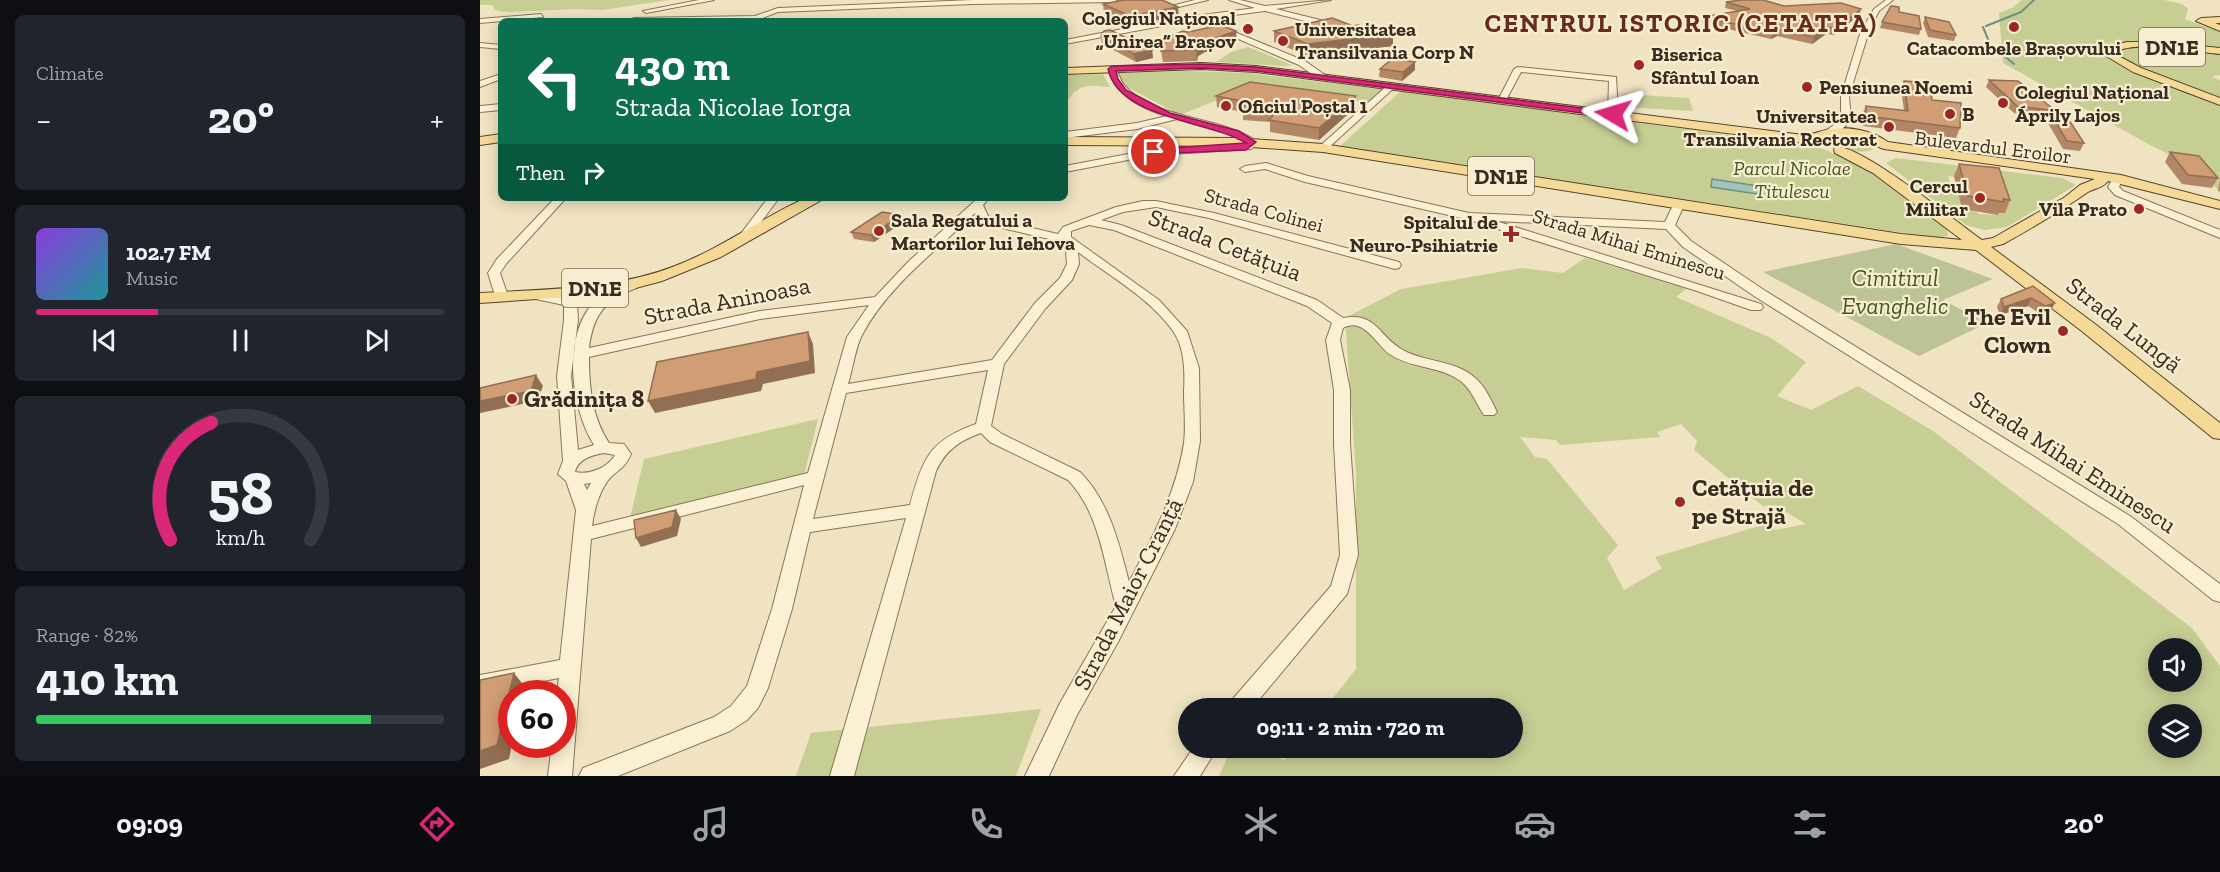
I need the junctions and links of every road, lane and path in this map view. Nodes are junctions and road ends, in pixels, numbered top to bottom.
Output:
1 (711, 0) edge
2 (819, 0) edge
3 (1114, 0) edge
4 (1205, 0) edge
5 (1232, 0) edge
6 (1328, 0) edge
7 (973, 1) edge
8 (1888, 1) edge
9 (1162, 3) edge
10 (1170, 7) junction
11 (1262, 8) junction
12 (813, 9) junction
13 (627, 13) dead end
14 (541, 16) dead end
15 (517, 18) edge
16 (755, 18) edge
17 (1196, 18) junction
18 (498, 20) edge
19 (2220, 20) edge
20 (480, 21) edge
21 (2220, 28) edge
22 (1309, 30) edge
23 (1268, 38) dead end
24 (1068, 41) edge
25 (1251, 42) junction
26 (480, 45) edge
27 (498, 47) edge
28 (2220, 51) edge
29 (1302, 63) junction
30 (1112, 69) junction
31 (1068, 71) edge
32 (1291, 73) junction
33 (498, 77) edge
34 (1322, 77) junction
35 (480, 84) edge
36 (1392, 86) junction
37 (1502, 100) junction
38 (2220, 102) edge
39 (498, 107) edge
40 (480, 109) edge
41 (1613, 114) junction
42 (1175, 117) junction
43 (1846, 120) junction
44 (1068, 135) edge
45 (1825, 135) junction
46 (1866, 135) junction
47 (498, 138) edge
48 (480, 141) edge
49 (1068, 141) edge
50 (1252, 142) junction
51 (1323, 148) junction
52 (1840, 150) junction
53 (1879, 150) junction
54 (1068, 168) edge
55 (1245, 169) dead end
56 (1878, 170) junction
57 (2077, 179) junction
58 (2107, 180) junction
59 (558, 201) edge
60 (772, 201) edge
61 (811, 201) edge
62 (980, 202) edge
63 (1679, 203) junction
64 (2220, 205) edge
65 (1469, 216) junction
66 (1088, 221) junction
67 (1669, 226) junction
68 (2220, 234) edge
69 (745, 236) junction
70 (1901, 239) junction
71 (1069, 240) junction
72 (1978, 246) junction
73 (1395, 265) dead end
74 (2015, 274) junction
75 (658, 277) junction
76 (530, 294) junction
77 (501, 296) junction
78 (480, 298) edge
79 (881, 300) junction
80 (1756, 308) dead end
81 (1340, 323) junction
82 (583, 354) junction
83 (997, 364) junction
84 (839, 390) junction
85 (1489, 412) dead end
86 (983, 427) junction
87 (2220, 433) edge
88 (604, 448) junction
89 (572, 470) junction
90 (605, 472) junction
91 (814, 477) junction
92 (585, 510) junction
93 (916, 510) junction
94 (802, 527) junction
95 (583, 535) junction
96 (2220, 596) edge
97 (1126, 606) junction
98 (570, 667) junction
99 (480, 684) edge
100 (1247, 698) edge
101 (1199, 758) edge
102 (560, 776) edge
103 (591, 776) edge
104 (842, 776) edge
105 (1037, 776) edge
106 (1186, 776) edge

1 - 13 street
2 - 12 street
3 - 7 street
4 - 10 street
5 - 11 street
6 - 11 street
7 - 12 street
8 - 43 street
9 - 10 street
10 - 17 street
11 - 17 street
11 - 22 street
12 - 16 street
14 - 15 street
17 - 24 street
17 - 25 street
18 - 20 street
19 - 21 main road, DN1E
23 - 25 street
25 - 29 street
26 - 27 street
28 - 38 main road, DN1E
29 - 32 street
29 - 34 street
30 - 31 main road
30 - 32 main road
30 - 42 street
32 - 34 main road
33 - 35 street
34 - 36 main road
36 - 37 main road
36 - 51 street
37 - 41 main road
37 - 41 street
39 - 40 street
41 - 45 main road
42 - 44 street
42 - 50 street
43 - 45 street
43 - 46 street
45 - 46 main road
45 - 52 main road, Strada Lungă
46 - 53 main road
47 - 48 main road
49 - 50 main road, DN1E
50 - 51 main road, DN1E
50 - 54 street
51 - 63 main road, DN1E
52 - 53 main road, Bulevardul Eroilor
52 - 56 main road, Strada Lungă
53 - 56 main road
53 - 57 main road, Bulevardul Eroilor
55 - 65 street, Strada Mihai Eminescu
56 - 72 main road, Strada Lungă
57 - 58 main road
57 - 58 main road, Bulevardul Eroilor
57 - 72 main road
58 - 64 main road, Bulevardul Eroilor
58 - 68 street
59 - 77 street
60 - 69 street
61 - 69 main road, DN1E
62 - 71 street, Strada Maior Cranță
62 - 79 street
63 - 67 street
63 - 70 main road, DN1E
65 - 67 street
65 - 80 street, Strada Mihai Eminescu
66 - 71 street, Strada Colinei
66 - 73 street, Strada Colinei
66 - 81 street, Strada Cetățuia
67 - 96 street, Strada Mihai Eminescu
69 - 75 main road, DN1E
70 - 72 main road, DN1E
70 - 74 main road
71 - 83 street
71 - 97 street, Strada Maior Cranță
72 - 74 main road, Strada Lungă
74 - 87 main road, Strada Lungă
75 - 76 main road, DN1E
75 - 82 street
76 - 77 main road, DN1E
76 - 89 street
77 - 78 main road, DN1E
79 - 82 street, Strada Aninoasa
79 - 84 street
81 - 85 street
81 - 100 street
82 - 88 street
83 - 84 street
83 - 86 street
84 - 91 street
86 - 93 street
86 - 97 street
88 - 89 street
88 - 90 street
89 - 90 street
89 - 92 street
90 - 92 street
91 - 94 street
91 - 95 street
92 - 95 street
93 - 94 street
93 - 104 street
94 - 103 street
95 - 98 street
97 - 105 street, Strada Maior Cranță
98 - 99 street
98 - 102 street
101 - 106 street

